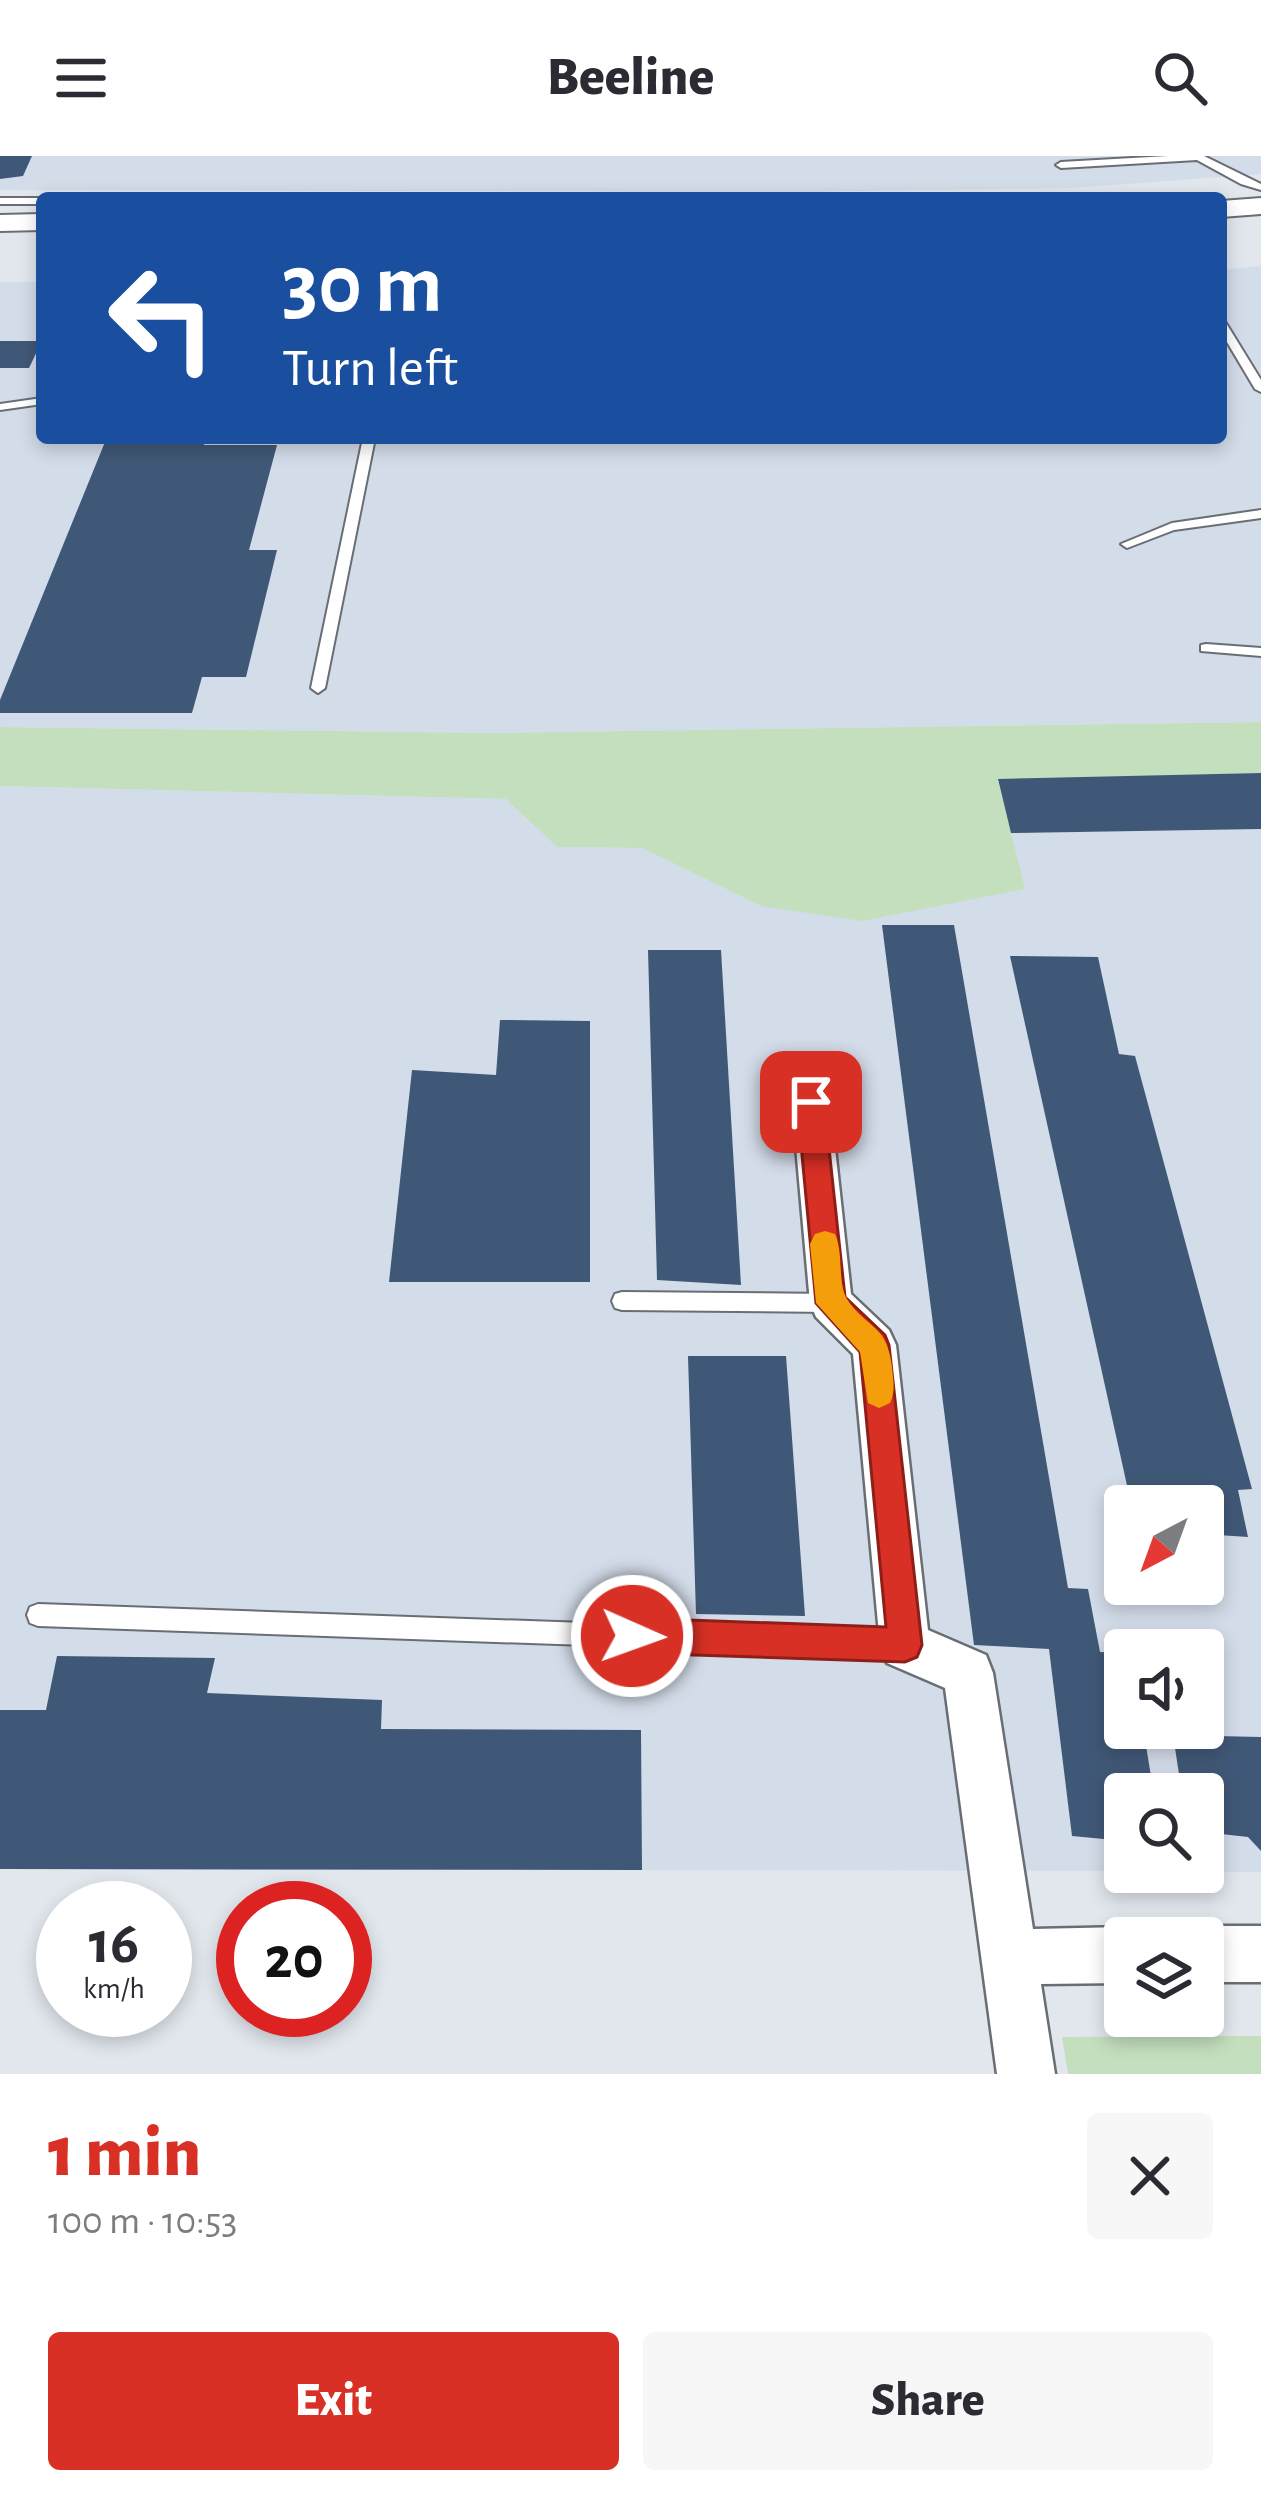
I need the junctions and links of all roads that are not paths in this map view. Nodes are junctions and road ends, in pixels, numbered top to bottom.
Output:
1 (1061, 165) dead end
2 (1261, 187) edge
3 (0, 201) edge
4 (36, 201) edge
5 (1261, 206) edge
6 (1227, 209) edge
7 (0, 223) edge
8 (36, 223) edge
9 (1261, 224) edge
10 (1227, 227) edge
11 (36, 242) edge
12 (0, 243) edge
13 (1227, 333) edge
14 (1261, 388) edge
15 (36, 401) edge
16 (0, 407) edge
17 (367, 444) edge
18 (1261, 514) edge
19 (1127, 544) dead end
20 (1206, 648) dead end
21 (1261, 652) edge
22 (318, 688) dead end
23 (811, 1102) dead end
24 (622, 1301) dead end
25 (831, 1303) junction
26 (38, 1615) dead end
27 (905, 1645) junction
28 (1224, 1954) edge
29 (1261, 1954) edge
30 (1104, 1955) edge
31 (1009, 1957) junction
32 (1026, 2074) edge

1 - 2 lane
3 - 4 lane
5 - 6 street
7 - 8 street
9 - 10 street
11 - 12 street
13 - 14 lane
15 - 16 lane
17 - 22 lane
18 - 19 lane
20 - 21 lane
23 - 25 street
24 - 25 lane
25 - 27 street
26 - 27 lane
27 - 31 street
28 - 29 street
30 - 31 street
31 - 32 street

